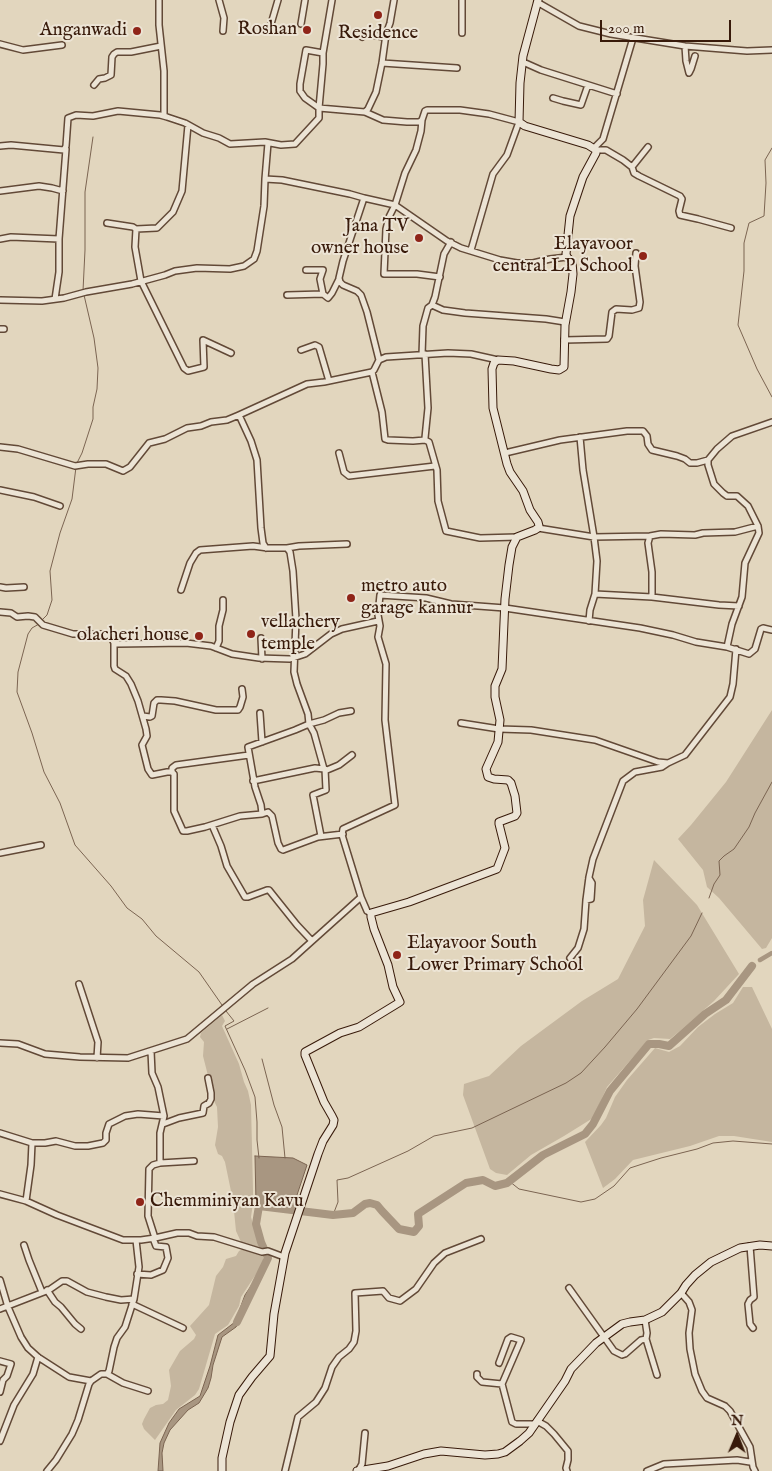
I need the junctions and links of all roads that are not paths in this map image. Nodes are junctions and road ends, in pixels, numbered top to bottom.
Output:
1 (159, 0) edge
2 (219, 0) edge
3 (278, 0) edge
4 (305, 0) edge
5 (332, 0) edge
6 (394, 0) edge
7 (462, 0) edge
8 (538, 1) edge
9 (271, 24) dead end
10 (301, 24) dead end
11 (223, 31) dead end
12 (462, 33) dead end
13 (386, 34) junction
14 (362, 37) dead end
15 (634, 38) junction
16 (0, 44) edge
17 (62, 45) dead end
18 (161, 46) junction
19 (685, 46) junction
20 (772, 50) edge
21 (322, 53) junction
22 (695, 56) dead end
23 (523, 62) junction
24 (382, 63) junction
25 (457, 68) dead end
26 (94, 85) dead end
27 (588, 85) junction
28 (617, 94) junction
29 (553, 98) dead end
30 (319, 108) junction
31 (364, 112) junction
32 (164, 116) junction
33 (422, 120) junction
34 (519, 122) junction
35 (188, 125) junction
36 (268, 144) junction
37 (0, 146) edge
38 (648, 147) dead end
39 (66, 149) junction
40 (595, 149) junction
41 (632, 167) junction
42 (265, 179) junction
43 (0, 191) edge
44 (62, 191) junction
45 (364, 198) junction
46 (395, 205) junction
47 (107, 223) dead end
48 (731, 228) dead end
49 (136, 229) junction
50 (0, 239) edge
51 (59, 239) junction
52 (450, 242) junction
53 (471, 250) junction
54 (636, 253) dead end
55 (567, 257) junction
56 (306, 270) dead end
57 (440, 277) junction
58 (339, 278) junction
59 (142, 282) junction
60 (322, 294) junction
61 (287, 295) dead end
62 (55, 299) junction
63 (0, 300) edge
64 (432, 305) junction
65 (565, 322) junction
66 (564, 340) junction
67 (301, 350) dead end
68 (231, 353) dead end
69 (423, 355) junction
70 (379, 360) junction
71 (498, 360) junction
72 (372, 372) junction
73 (329, 381) junction
74 (239, 416) junction
75 (772, 422) edge
76 (580, 437) junction
77 (425, 438) dead end
78 (0, 448) edge
79 (339, 453) dead end
80 (504, 453) junction
81 (708, 460) junction
82 (435, 466) junction
83 (0, 490) edge
84 (60, 506) dead end
85 (758, 526) junction
86 (538, 528) junction
87 (650, 536) junction
88 (517, 537) junction
89 (594, 537) junction
90 (347, 544) dead end
91 (266, 548) junction
92 (288, 548) junction
93 (0, 587) edge
94 (24, 587) dead end
95 (181, 590) dead end
96 (596, 594) junction
97 (652, 597) junction
98 (223, 600) dead end
99 (739, 606) junction
100 (505, 608) junction
101 (0, 612) edge
102 (378, 621) junction
103 (589, 621) junction
104 (772, 630) edge
105 (261, 638) dead end
106 (114, 643) junction
107 (727, 647) junction
108 (216, 648) junction
109 (736, 650) junction
110 (262, 658) junction
111 (296, 658) junction
112 (242, 689) dead end
113 (351, 711) dead end
114 (260, 713) dead end
115 (142, 716) junction
116 (461, 723) dead end
117 (309, 724) junction
118 (499, 728) junction
119 (262, 742) junction
120 (249, 755) junction
121 (352, 755) dead end
122 (668, 763) junction
123 (324, 769) junction
124 (172, 772) junction
125 (253, 780) junction
126 (262, 814) junction
127 (212, 825) junction
128 (343, 834) junction
129 (321, 836) junction
130 (41, 845) dead end
131 (0, 853) edge
132 (361, 897) junction
133 (371, 913) junction
134 (312, 941) junction
135 (570, 958) dead end
136 (79, 984) dead end
137 (0, 1043) edge
138 (151, 1051) junction
139 (97, 1058) junction
140 (208, 1078) dead end
141 (164, 1116) junction
142 (163, 1124) junction
143 (0, 1133) edge
144 (32, 1143) junction
145 (194, 1161) dead end
146 (160, 1163) junction
147 (0, 1194) edge
148 (26, 1201) junction
149 (154, 1238) junction
150 (481, 1239) dead end
151 (136, 1240) junction
152 (24, 1245) dead end
153 (750, 1246) junction
154 (772, 1246) edge
155 (284, 1258) junction
156 (138, 1274) junction
157 (0, 1280) edge
158 (569, 1288) dead end
159 (45, 1291) junction
160 (681, 1293) junction
161 (133, 1302) junction
162 (8, 1307) junction
163 (0, 1309) edge
164 (645, 1320) junction
165 (183, 1328) dead end
166 (752, 1328) dead end
167 (81, 1329) dead end
168 (605, 1336) junction
169 (646, 1339) junction
170 (38, 1357) junction
171 (0, 1361) edge
172 (499, 1363) dead end
173 (107, 1374) junction
174 (478, 1374) dead end
175 (657, 1375) dead end
176 (92, 1381) junction
177 (502, 1384) junction
178 (148, 1391) dead end
179 (0, 1392) edge
180 (536, 1423) junction
181 (365, 1433) dead end
182 (0, 1441) edge
183 (750, 1462) dead end
184 (371, 1470) edge
185 (48, 1471) edge
186 (222, 1471) edge
187 (285, 1471) edge
188 (358, 1471) edge
189 (567, 1471) edge
190 (647, 1471) edge
191 (755, 1471) edge

1 - 18 street
2 - 11 street
3 - 9 street
4 - 10 street
5 - 21 street
6 - 13 street
7 - 12 street
8 - 15 street
8 - 23 main road
13 - 14 street
13 - 24 street
15 - 19 street
15 - 28 street
16 - 17 street
18 - 26 street
18 - 32 street
19 - 20 street
19 - 22 street
21 - 30 street
21 - 30 street
23 - 27 street
23 - 34 main road
24 - 25 street
24 - 31 street
27 - 28 street
27 - 29 street
28 - 40 street
30 - 31 street
30 - 36 street
31 - 33 street
32 - 35 street
32 - 39 street
33 - 34 street
33 - 46 street
34 - 40 main road
34 - 53 street
35 - 36 street
35 - 49 street
36 - 42 street
37 - 39 street
38 - 41 street
39 - 44 street
40 - 41 street
40 - 55 main road
41 - 48 street
42 - 45 street
42 - 59 street
43 - 44 street
44 - 51 street
45 - 46 street
45 - 58 street
46 - 52 street
46 - 57 street
47 - 49 street
49 - 59 street
50 - 51 street
51 - 62 street
52 - 53 street
52 - 57 street
53 - 55 street
54 - 66 street
55 - 65 main road
56 - 60 street
57 - 64 street
58 - 60 street
58 - 70 street
59 - 62 street
59 - 68 street
60 - 61 street
62 - 63 street
64 - 65 street
64 - 69 street
65 - 66 main road
66 - 71 main road
67 - 73 street
69 - 70 street
69 - 71 street
69 - 77 street
70 - 72 street
71 - 80 main road
72 - 73 street
72 - 82 street
73 - 74 street
74 - 78 street
74 - 91 street
75 - 81 street
76 - 80 street
76 - 81 street
76 - 89 street
79 - 82 street
80 - 86 main road
81 - 85 street
82 - 88 street
83 - 84 street
85 - 87 street
85 - 99 street
86 - 88 main road
86 - 89 street
87 - 89 street
87 - 97 street
88 - 100 main road
89 - 96 street
90 - 92 street
91 - 92 street
91 - 95 street
92 - 111 street
93 - 94 street
96 - 97 street
96 - 103 street
97 - 99 street
98 - 108 street
99 - 107 street
100 - 102 street
100 - 103 street
100 - 118 main road
101 - 106 street
102 - 111 street
102 - 128 street
103 - 107 street
104 - 109 street
105 - 110 street
106 - 108 street
106 - 115 street
107 - 109 street
108 - 110 street
109 - 122 street
110 - 111 street
111 - 117 street
112 - 115 street
113 - 117 street
114 - 119 street
115 - 124 street
116 - 118 street
117 - 119 street
117 - 123 street
118 - 122 street
118 - 133 main road
119 - 120 street
120 - 124 street
120 - 125 street
121 - 123 street
122 - 135 street
123 - 125 street
123 - 129 street
124 - 127 street
125 - 126 street
126 - 127 street
126 - 129 street
127 - 134 street
128 - 129 street
128 - 132 street
130 - 131 street
132 - 133 street
132 - 134 street
133 - 155 main road
134 - 138 street
136 - 139 street
137 - 139 street
138 - 139 street
138 - 141 street
140 - 142 street
141 - 142 street
141 - 144 street
142 - 146 street
143 - 144 street
144 - 148 street
145 - 146 street
146 - 149 street
147 - 148 street
148 - 151 street
149 - 151 street
149 - 155 street
149 - 156 street
150 - 187 street
151 - 156 street
152 - 159 street
153 - 154 main road
153 - 160 main road
153 - 166 street
155 - 186 main road
156 - 161 street
157 - 162 street
158 - 168 street
159 - 161 street
159 - 162 street
159 - 167 street
160 - 164 main road
160 - 191 street
161 - 165 street
161 - 173 street
162 - 163 street
162 - 170 street
164 - 168 main road
164 - 169 street
168 - 169 street
168 - 180 main road
169 - 175 street
170 - 176 street
170 - 182 street
171 - 179 street
172 - 177 street
173 - 176 street
173 - 178 street
174 - 177 street
176 - 185 street
177 - 180 street
180 - 184 main road
180 - 189 street
181 - 188 street
183 - 190 street
184 - 188 main road

